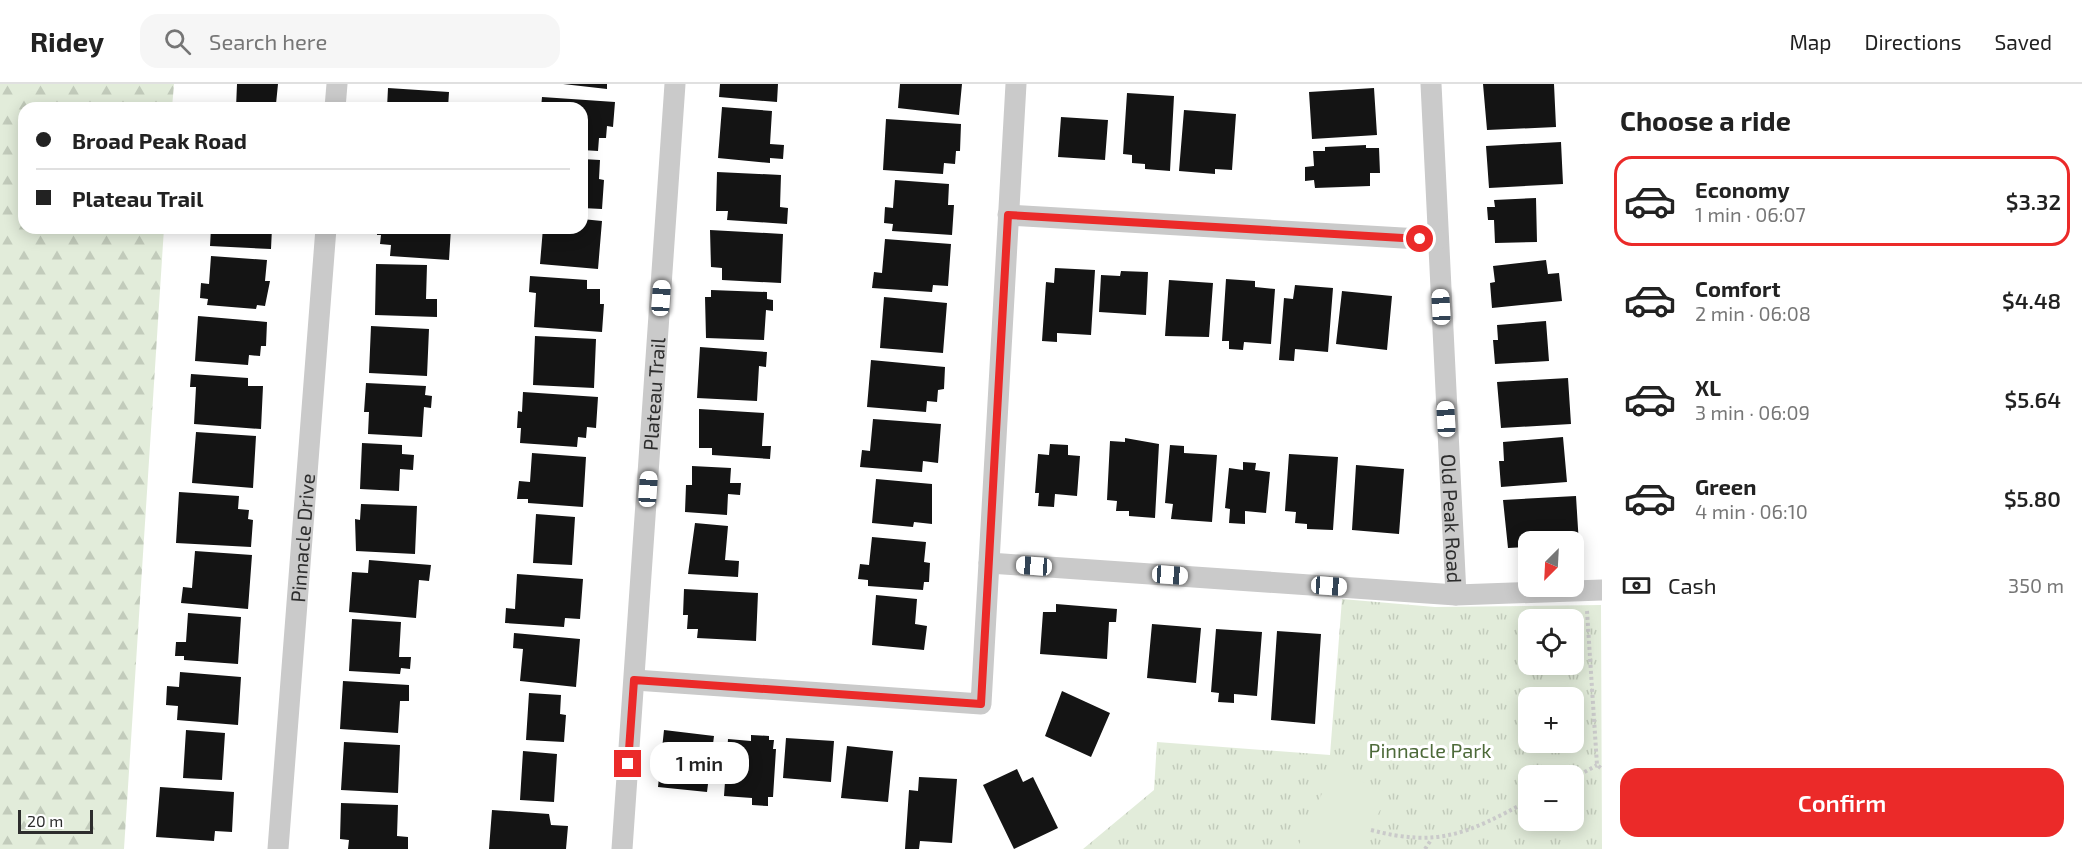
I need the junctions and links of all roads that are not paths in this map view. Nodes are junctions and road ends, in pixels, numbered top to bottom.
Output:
1 (337, 84) edge
2 (675, 84) edge
3 (1016, 84) edge
4 (1431, 84) edge
5 (336, 102) edge
6 (1008, 215) junction
7 (326, 234) edge
8 (1437, 240) junction
9 (989, 563) junction
10 (1602, 590) edge
11 (1456, 595) junction
12 (634, 680) junction
13 (279, 849) edge
14 (622, 849) edge

1 - 5 street
2 - 12 street, Plateau Trail
3 - 6 street
4 - 8 street, Old Peak Road
6 - 8 street
6 - 9 street
7 - 13 street, Pinnacle Drive
8 - 11 street, Old Peak Road
9 - 11 street
9 - 12 street
10 - 11 street
12 - 14 street, Plateau Trail

